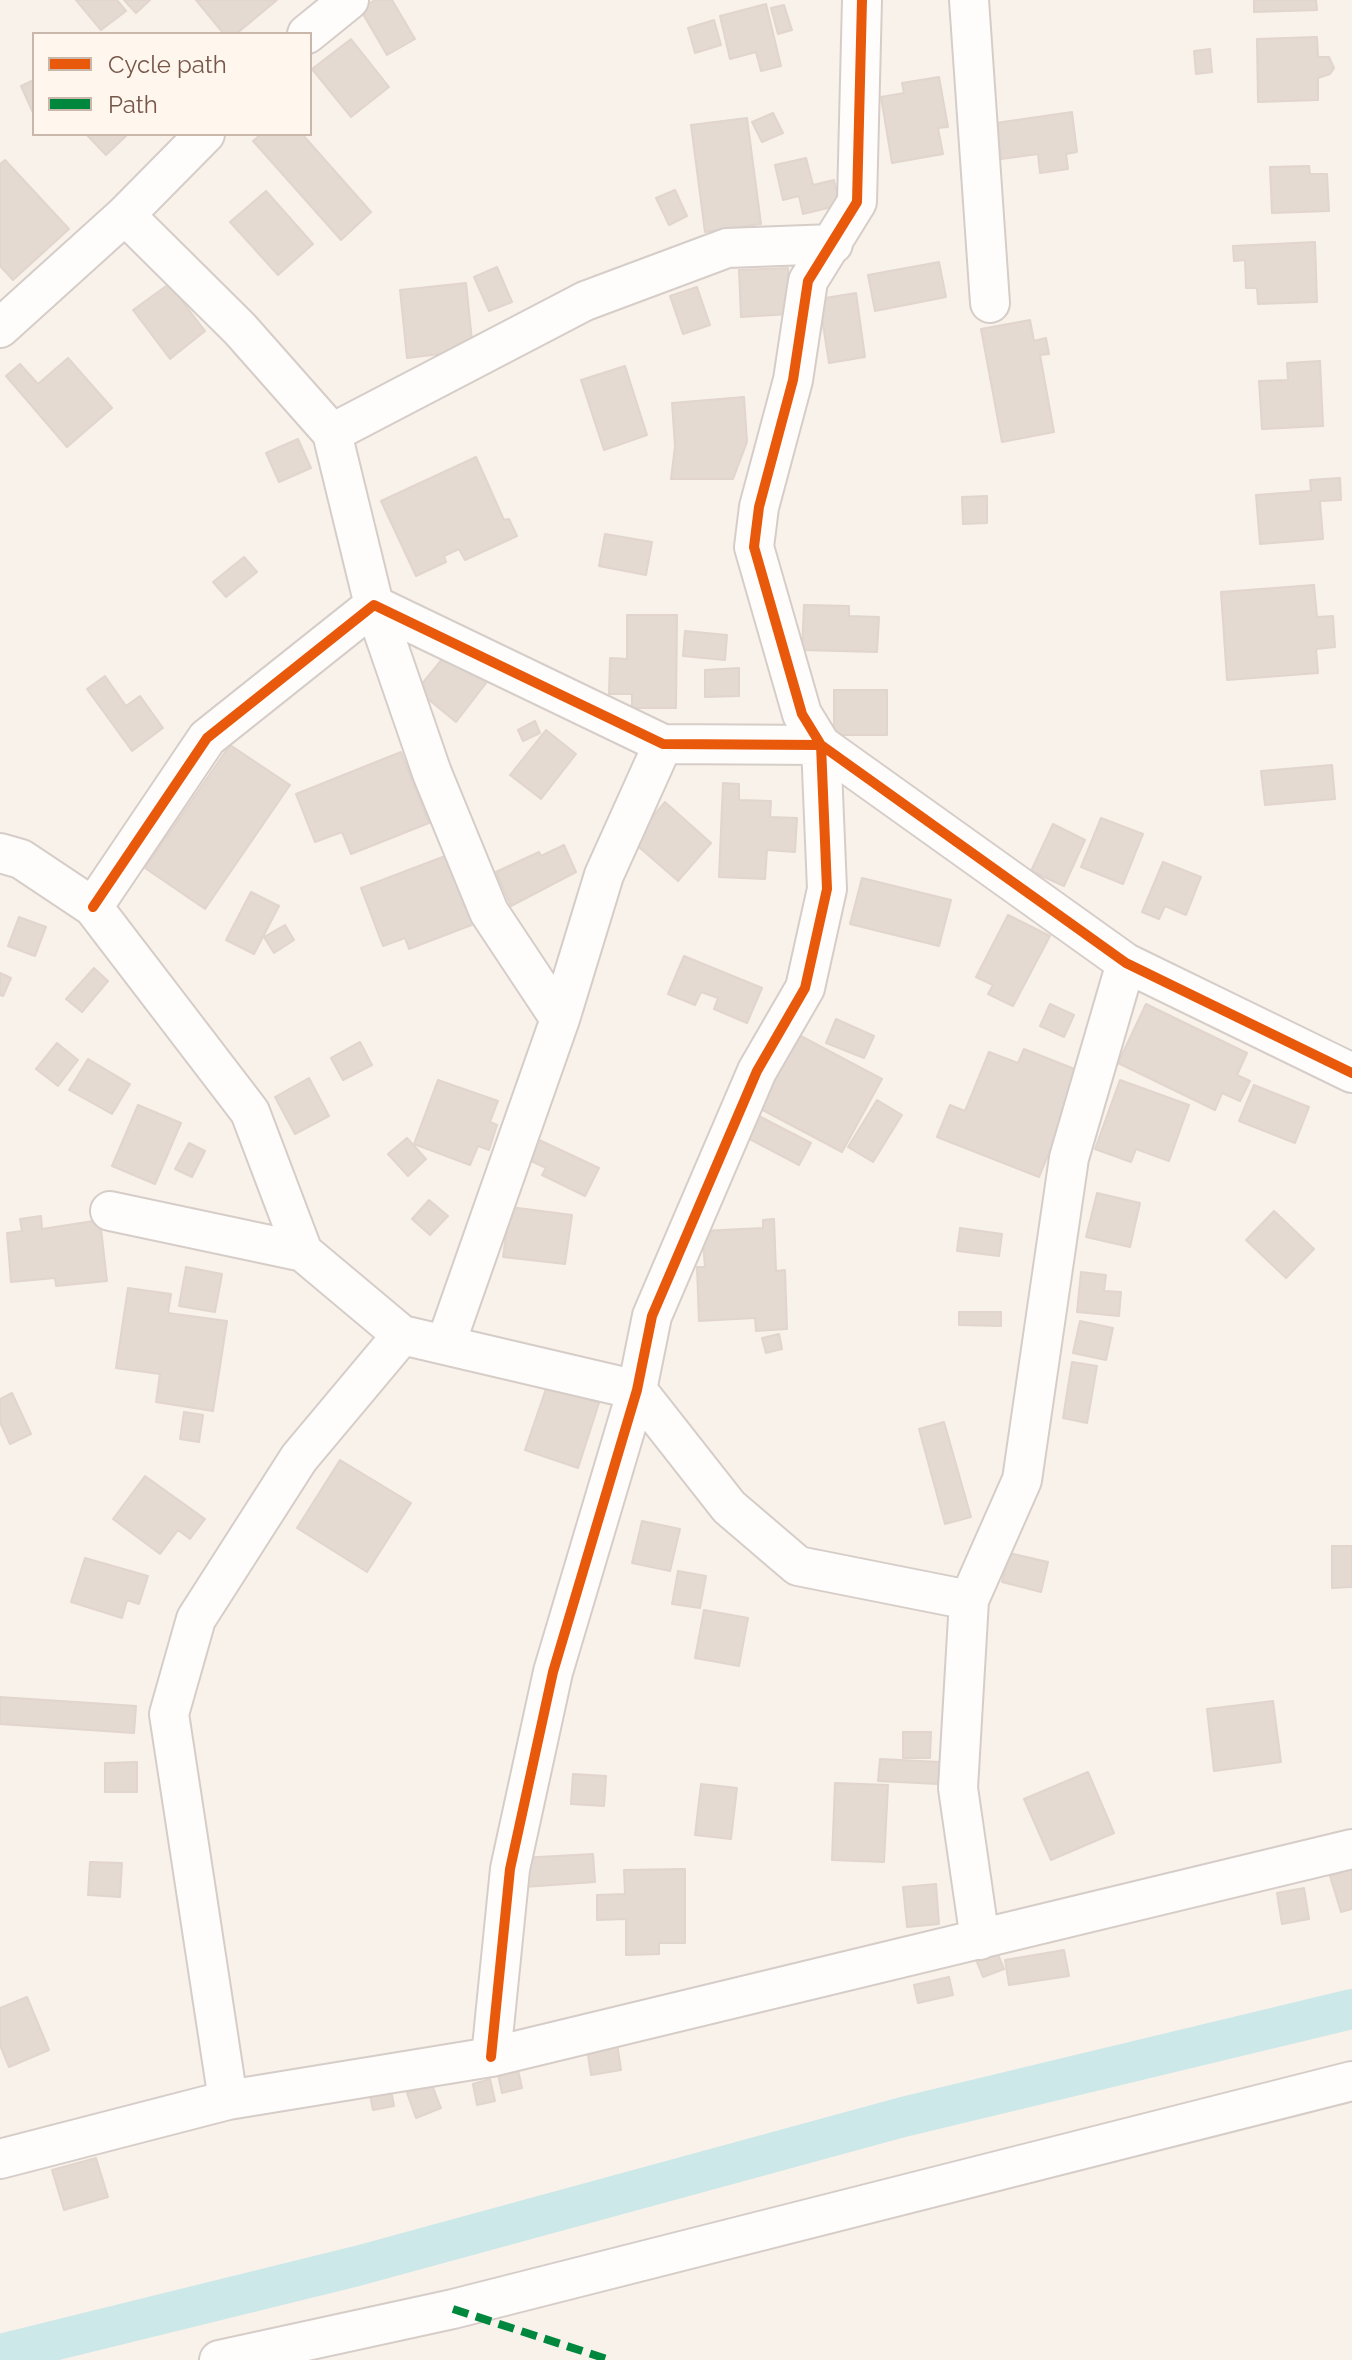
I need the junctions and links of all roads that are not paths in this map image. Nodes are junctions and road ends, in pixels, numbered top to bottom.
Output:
1 (349, 0) edge
2 (862, 0) edge
3 (969, 0) edge
4 (309, 32) edge
5 (203, 136) edge
6 (125, 215) junction
7 (833, 244) junction
8 (990, 303) dead end
9 (0, 328) edge
10 (332, 433) junction
11 (374, 605) junction
12 (663, 744) junction
13 (821, 745) junction
14 (0, 853) edge
15 (93, 907) junction
16 (1126, 963) junction
17 (560, 1019) junction
18 (1352, 1073) edge
19 (110, 1211) dead end
20 (303, 1252) junction
21 (402, 1335) junction
22 (446, 1343) junction
23 (637, 1390) junction
24 (969, 1600) junction
25 (1352, 1849) edge
26 (980, 1940) junction
27 (491, 2057) junction
28 (1352, 2081) edge
29 (228, 2100) junction
30 (0, 2159) edge
31 (219, 2360) edge

1 - 4 street
2 - 7 street
3 - 8 street
5 - 6 street
6 - 9 street
6 - 10 street
7 - 10 street
7 - 13 street
10 - 11 street
11 - 12 street
11 - 15 street
11 - 17 street
12 - 13 street
12 - 17 street
13 - 16 street
13 - 23 street
14 - 15 street
15 - 20 street
16 - 18 street
16 - 24 street
17 - 22 street
19 - 20 street
20 - 21 street
21 - 22 street
21 - 29 street
22 - 23 street
23 - 24 street
23 - 27 street
24 - 26 street
25 - 26 street
26 - 27 street
27 - 29 street
28 - 31 street
29 - 30 street

